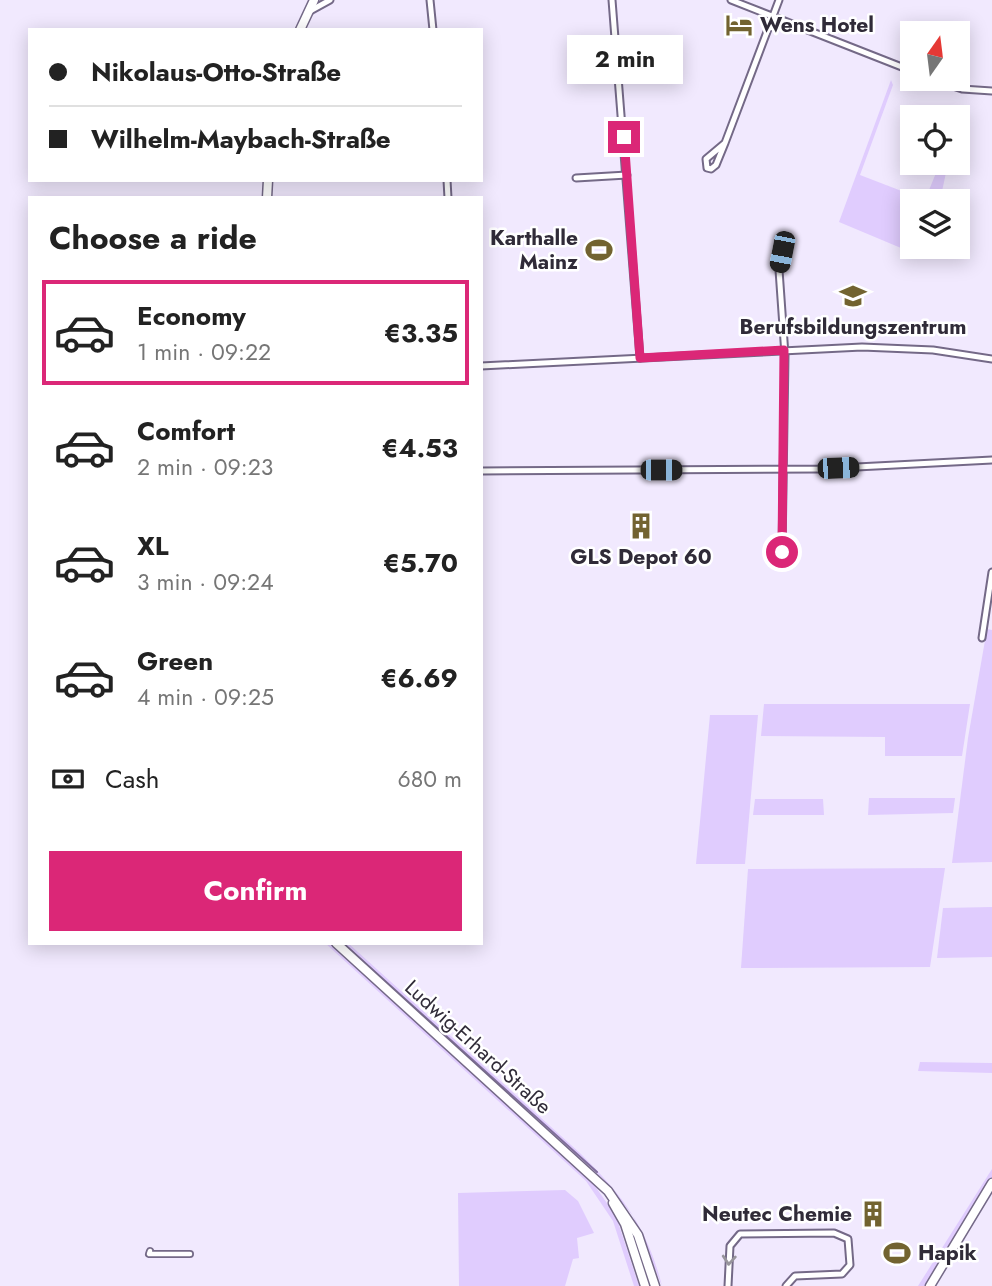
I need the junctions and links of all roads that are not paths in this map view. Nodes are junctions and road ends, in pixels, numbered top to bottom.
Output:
1 (314, 0) edge
2 (330, 0) edge
3 (430, 0) edge
4 (612, 0) edge
5 (731, 0) edge
6 (779, 0) edge
7 (308, 13) junction
8 (773, 16) junction
9 (301, 28) edge
10 (433, 28) edge
11 (900, 66) edge
12 (970, 90) edge
13 (992, 91) edge
14 (725, 143) junction
15 (627, 175) junction
16 (576, 178) dead end
17 (782, 252) dead end
18 (784, 350) junction
19 (640, 358) junction
20 (992, 359) edge
21 (483, 366) edge
22 (992, 460) edge
23 (783, 469) junction
24 (483, 471) edge
25 (777, 563) dead end
26 (992, 572) edge
27 (982, 638) dead end
28 (338, 945) edge
29 (595, 1178) junction
30 (992, 1183) edge
31 (150, 1251) dead end
32 (190, 1254) dead end
33 (645, 1286) edge
34 (655, 1286) edge
35 (728, 1286) edge
36 (786, 1286) edge
37 (930, 1286) edge

1 - 7 main road
2 - 7 street
3 - 10 street
4 - 15 street
5 - 8 street
6 - 8 street
7 - 9 main road
8 - 11 street
8 - 14 street
12 - 13 street
14 - 14 street
15 - 16 street
15 - 19 street
17 - 18 street
18 - 19 street
18 - 20 street
18 - 23 street
19 - 21 street
22 - 23 street
23 - 24 street
23 - 25 street
26 - 27 street
28 - 29 main road, Ludwig-Erhard-Straße
29 - 33 main road, Ludwig-Erhard-Straße
29 - 34 main road, Ludwig-Erhard-Straße
30 - 37 main road
31 - 32 street
36 -> 35 street

